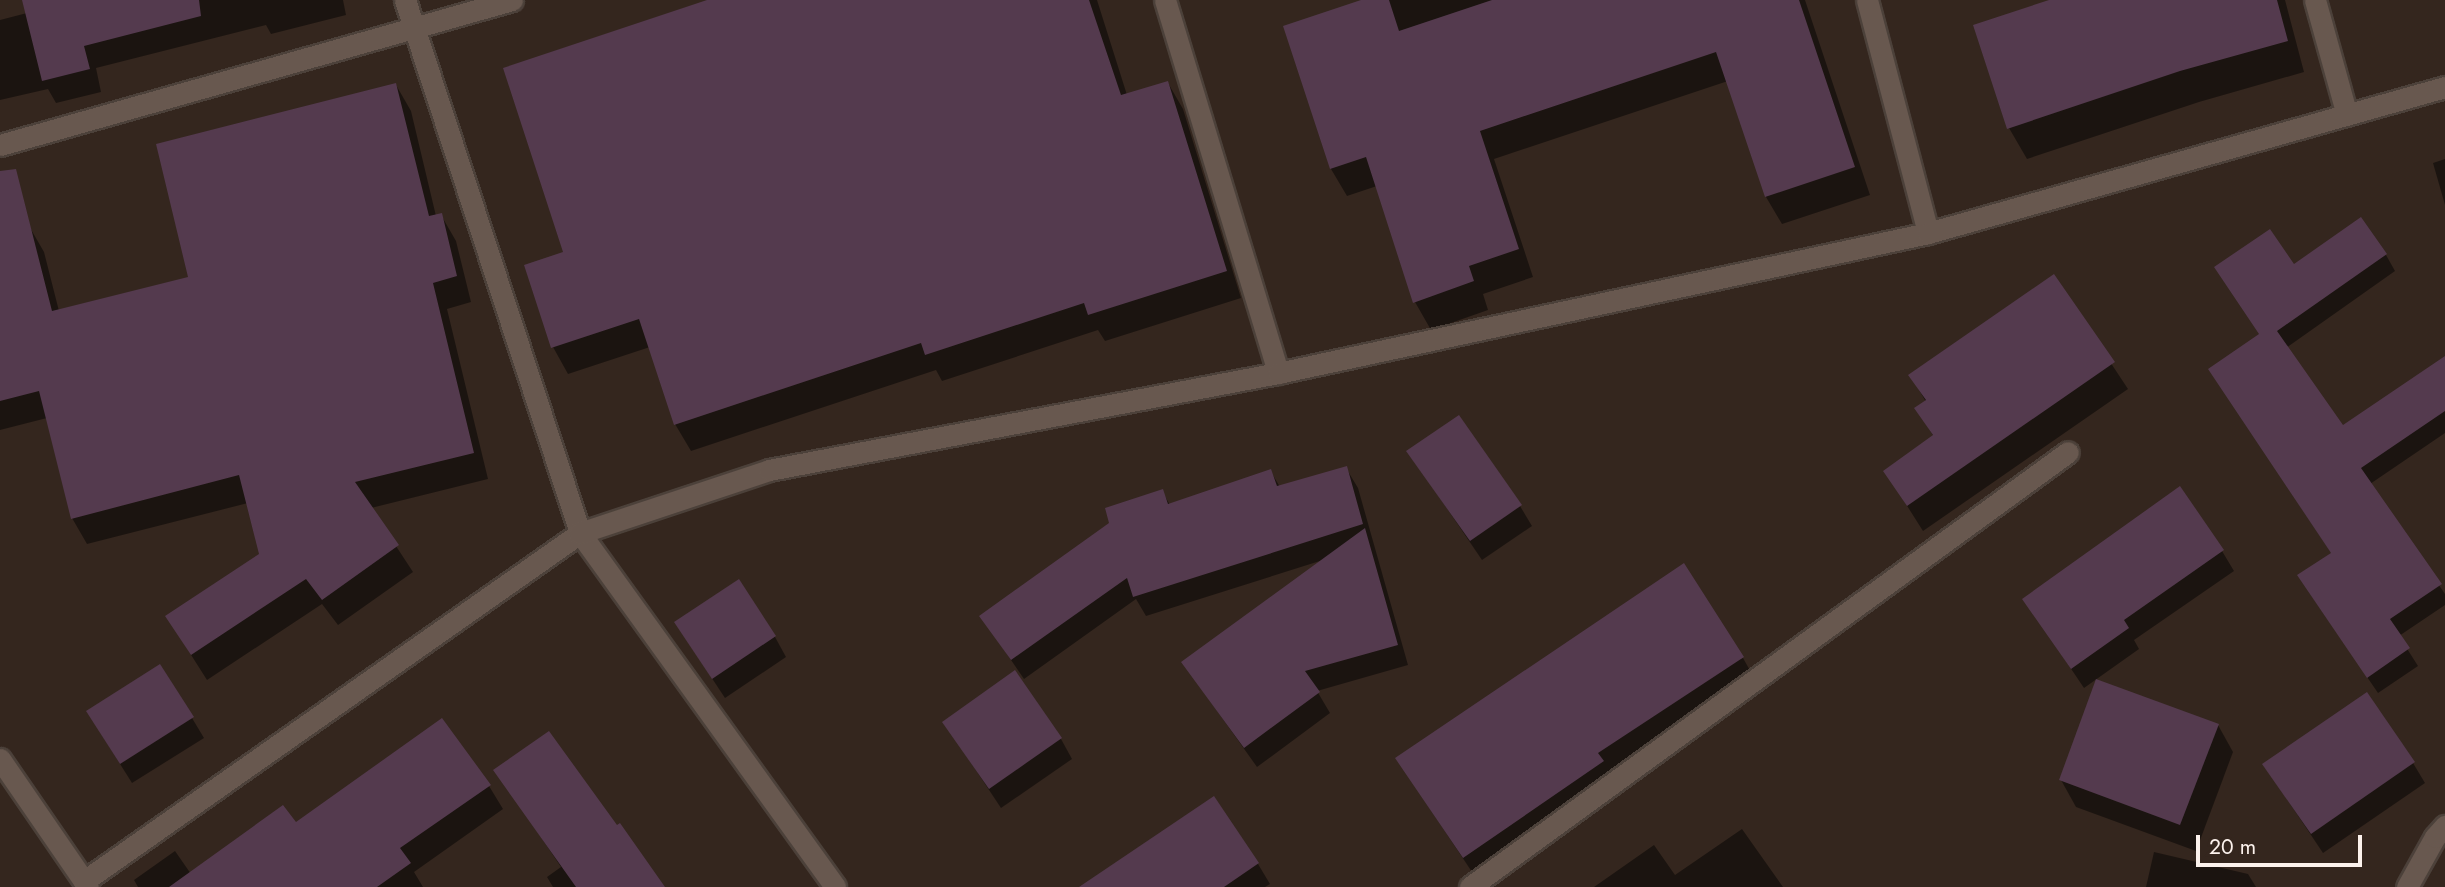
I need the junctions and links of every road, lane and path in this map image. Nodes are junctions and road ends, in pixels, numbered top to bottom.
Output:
1 (405, 0) edge
2 (512, 0) edge
3 (1165, 0) edge
4 (1867, 0) edge
5 (2315, 0) edge
6 (413, 26) junction
7 (2445, 87) edge
8 (2347, 115) junction
9 (0, 145) edge
10 (1928, 233) junction
11 (1278, 373) junction
12 (2068, 452) dead end
13 (580, 533) junction
14 (0, 759) edge
15 (2445, 826) edge
16 (86, 884) edge
17 (835, 887) edge
18 (1470, 887) edge
19 (2407, 887) edge

1 - 6 street
2 - 6 street
3 - 11 street
4 - 10 street
5 - 8 street
6 - 9 street
6 - 13 street
7 - 8 street
8 - 10 street
10 - 11 street
11 - 13 street
12 - 18 street
13 - 16 street
13 - 17 street
14 - 16 street
15 - 19 street

